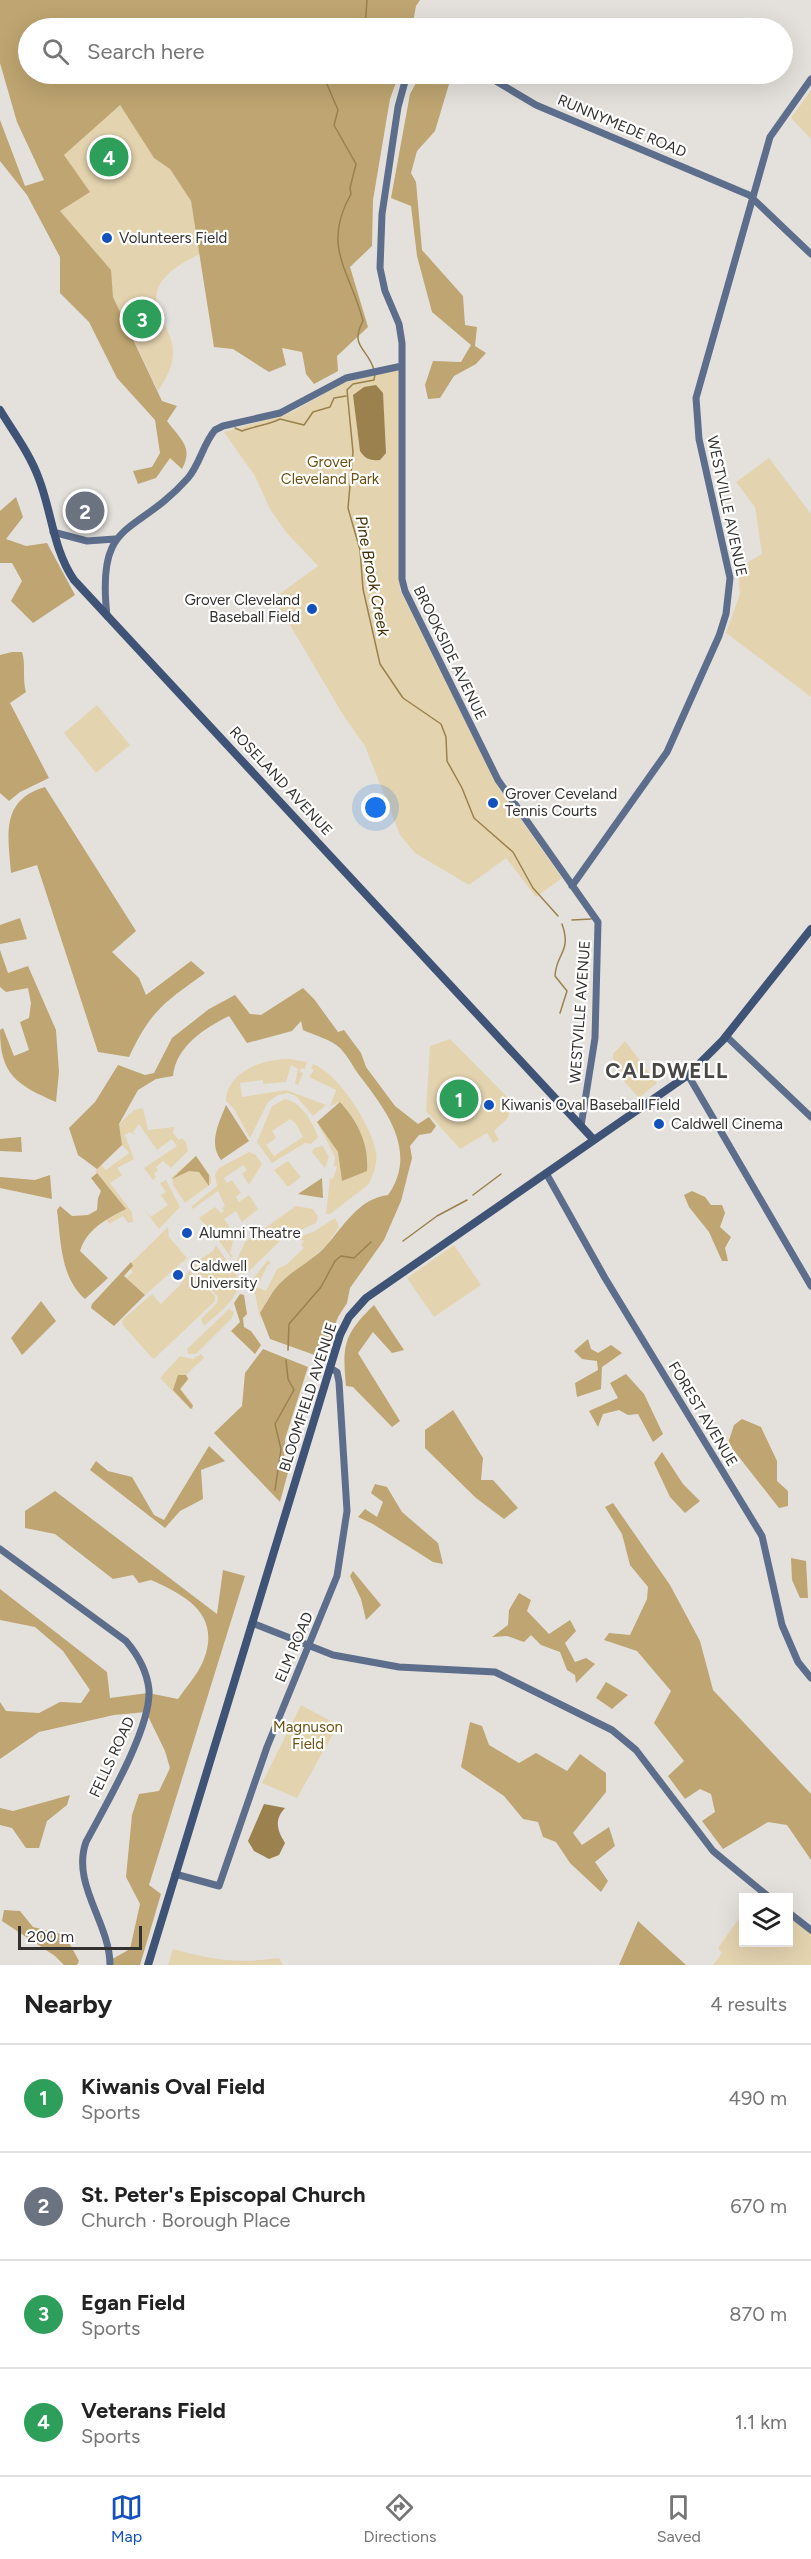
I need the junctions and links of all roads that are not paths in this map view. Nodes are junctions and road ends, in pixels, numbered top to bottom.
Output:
1 (811, 79) edge
2 (404, 84) edge
3 (501, 84) edge
4 (752, 197) junction
5 (811, 254) edge
6 (402, 366) junction
7 (0, 410) edge
8 (53, 532) junction
9 (115, 539) junction
10 (107, 616) junction
11 (572, 886) junction
12 (811, 929) edge
13 (726, 1036) junction
14 (688, 1075) junction
15 (811, 1117) edge
16 (581, 1126) junction
17 (594, 1140) junction
18 (546, 1173) junction
19 (811, 1286) edge
20 (330, 1368) junction
21 (0, 1549) edge
22 (252, 1623) junction
23 (309, 1647) junction
24 (811, 1678) edge
25 (176, 1874) junction
26 (764, 1893) edge
27 (793, 1915) edge
28 (811, 1930) edge
29 (110, 1965) edge
30 (148, 1965) edge

1 - 4 street, WESTVILLE AVENUE
2 - 6 street
3 - 4 street, RUNNYMEDE ROAD
4 - 5 street
4 - 11 street, WESTVILLE AVENUE
6 - 9 street
6 - 11 street, BROOKSIDE AVENUE
7 - 8 main road, ROSELAND AVENUE
8 - 9 street
8 - 10 main road, ROSELAND AVENUE
9 - 10 street
10 - 16 main road, ROSELAND AVENUE
11 - 16 street, WESTVILLE AVENUE
12 - 13 main road, BLOOMFIELD AVENUE
13 - 14 main road, BLOOMFIELD AVENUE
13 - 15 street
14 - 17 main road, BLOOMFIELD AVENUE
14 - 19 street
16 - 17 main road, ROSELAND AVENUE
17 - 18 main road, BLOOMFIELD AVENUE
18 - 20 main road, BLOOMFIELD AVENUE
18 - 24 street, FOREST AVENUE
20 - 22 main road, BLOOMFIELD AVENUE
20 - 23 street, ELM ROAD
21 - 29 street, FELLS ROAD
22 - 23 street
22 - 25 main road, BLOOMFIELD AVENUE
23 - 25 street, ELM ROAD
23 - 26 street
25 - 30 main road, BLOOMFIELD AVENUE
27 - 28 street

